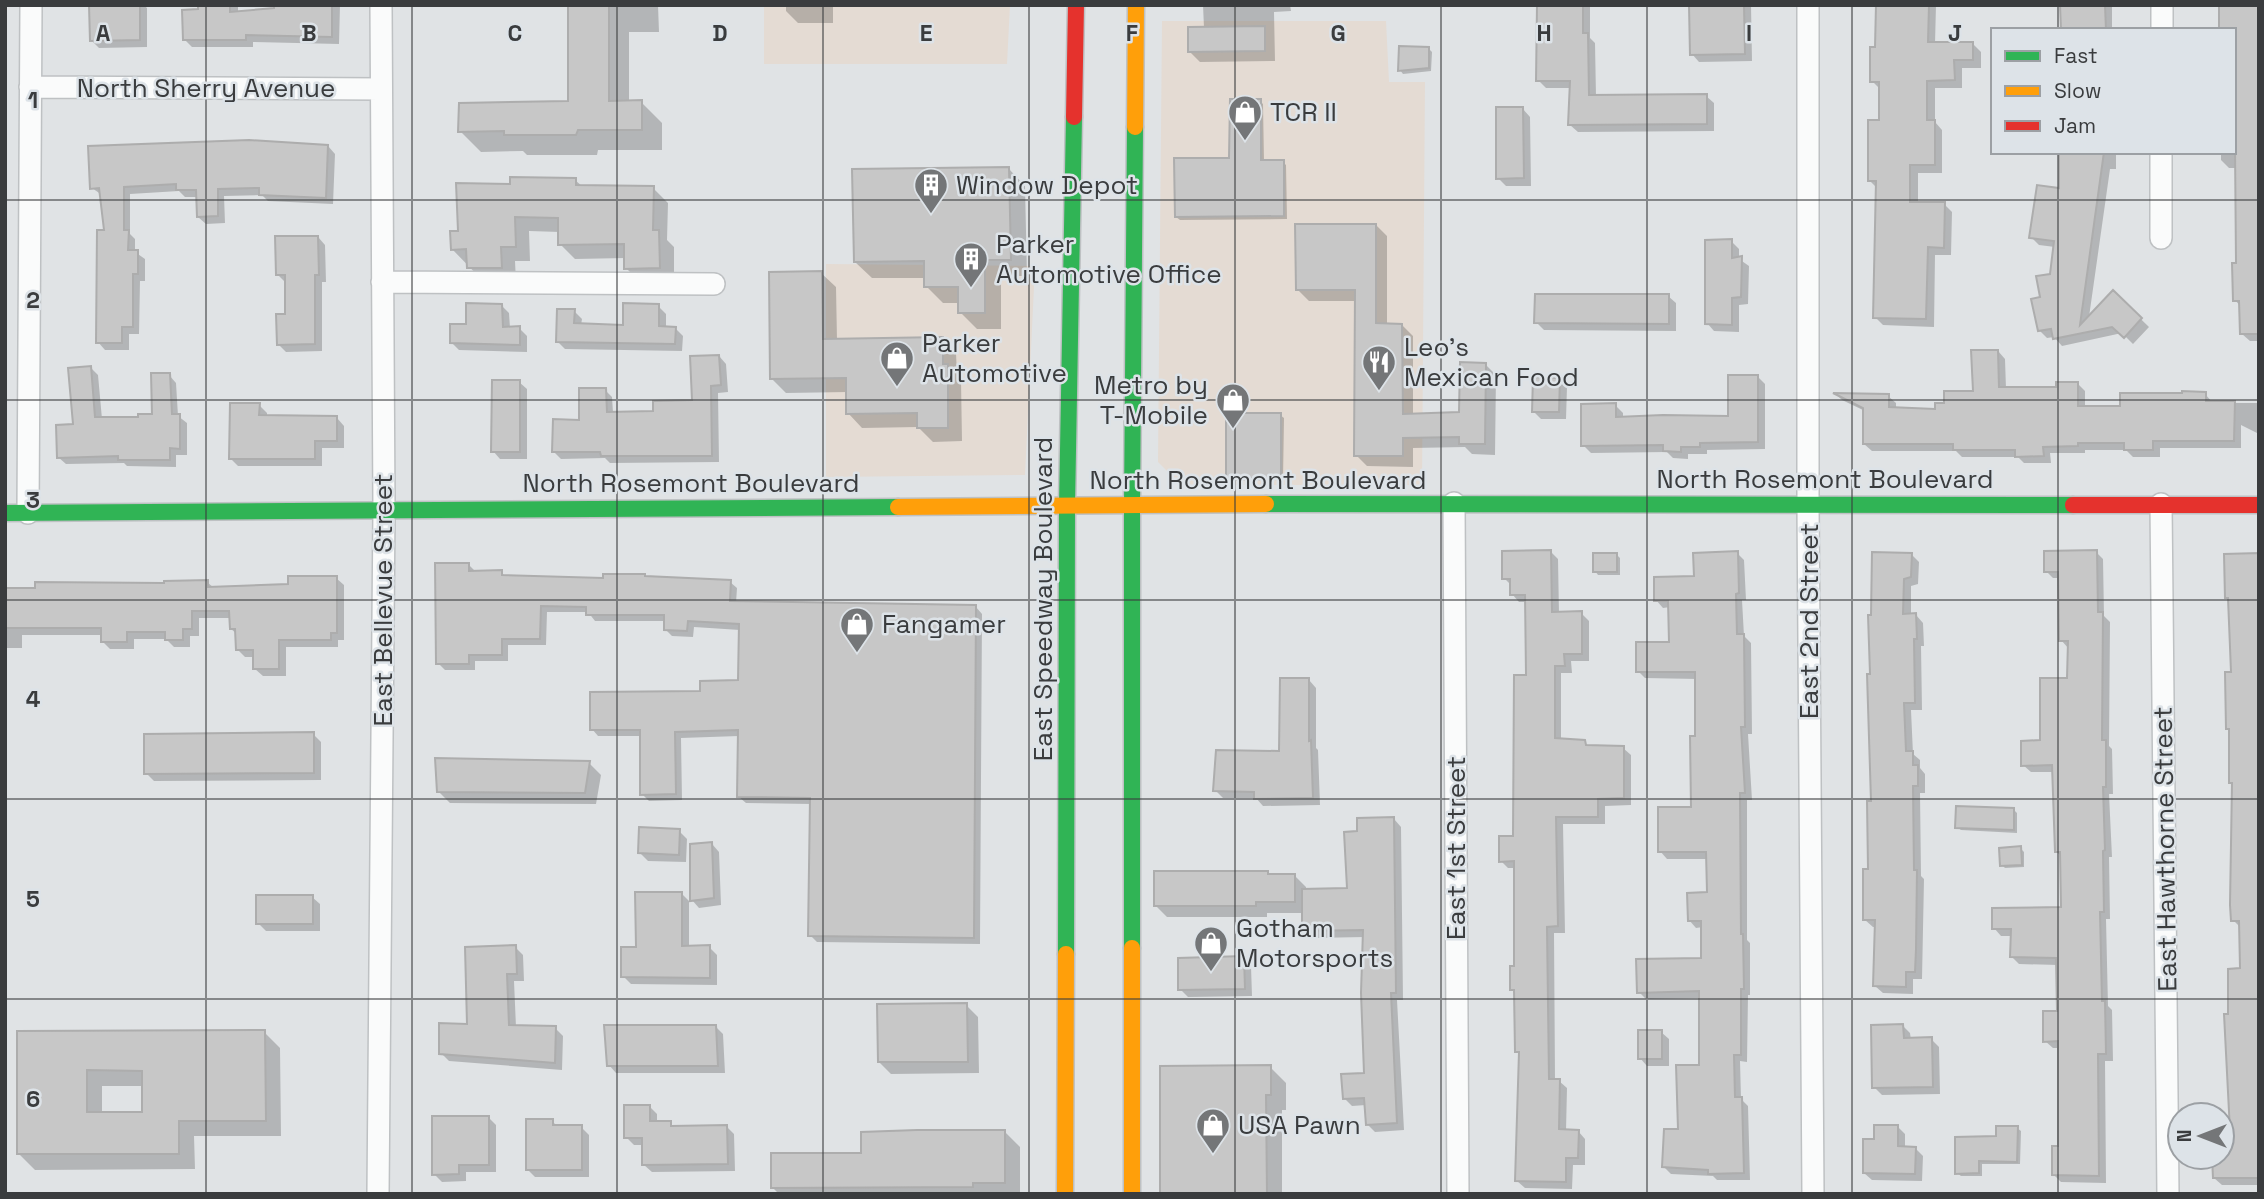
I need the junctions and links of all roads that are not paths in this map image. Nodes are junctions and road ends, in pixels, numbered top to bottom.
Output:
1 (31, 5) edge
2 (381, 5) edge
3 (1076, 5) edge
4 (1136, 5) edge
5 (1808, 5) edge
6 (2162, 5) edge
7 (2162, 28) edge
8 (30, 87) junction
9 (381, 89) junction
10 (2161, 154) edge
11 (2161, 238) dead end
12 (382, 282) junction
13 (714, 284) dead end
14 (1454, 503) junction
15 (1808, 504) junction
16 (2161, 505) junction
17 (2259, 505) edge
18 (1067, 506) junction
19 (1132, 506) junction
20 (384, 509) junction
21 (5, 513) edge
22 (28, 513) junction
23 (378, 1194) edge
24 (1065, 1194) edge
25 (1132, 1194) edge
26 (1458, 1194) edge
27 (1813, 1194) edge
28 (2168, 1194) edge

1 - 8 street
2 - 9 street, East Bellevue Street
3 - 18 main road, East Speedway Boulevard
4 - 19 main road
5 - 15 street, East 2nd Street
6 - 7 street
8 - 9 street, North Sherry Avenue
8 - 22 street
9 - 12 street, East Bellevue Street
10 - 11 street
12 - 13 street
12 - 20 street, East Bellevue Street
14 - 15 main road, North Rosemont Boulevard
14 - 19 main road, North Rosemont Boulevard
14 - 26 street, East 1st Street
15 - 16 main road, North Rosemont Boulevard
15 - 27 street, East 2nd Street
16 - 17 main road, North Rosemont Boulevard
16 - 28 street, East Hawthorne Street
18 - 19 main road, North Rosemont Boulevard
18 - 20 main road, North Rosemont Boulevard
18 - 24 main road, East Speedway Boulevard
19 - 25 main road
20 - 22 main road, North Rosemont Boulevard
20 - 23 street, East Bellevue Street
21 - 22 main road, North Rosemont Boulevard

